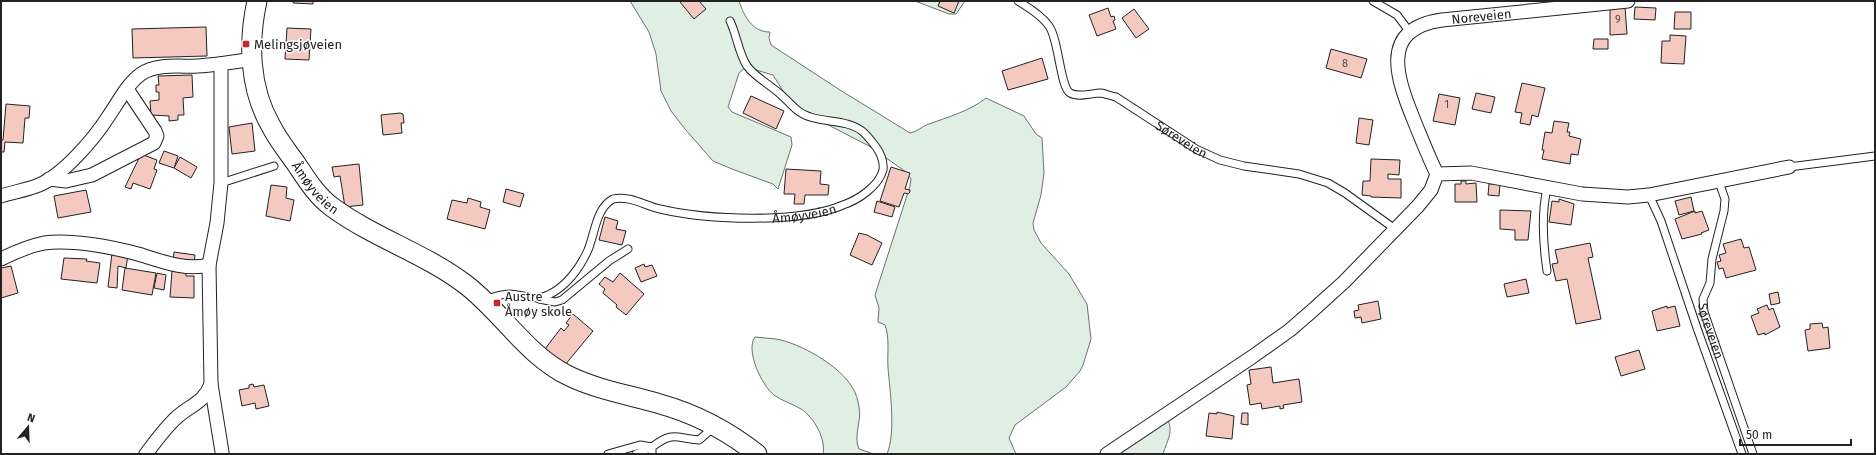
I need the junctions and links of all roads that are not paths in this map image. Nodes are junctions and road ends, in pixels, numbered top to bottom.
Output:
1 (257, 1) edge
2 (1018, 1) edge
3 (1373, 1) edge
4 (1628, 1) edge
5 (730, 21) dead end
6 (1409, 31) junction
7 (252, 59) junction
8 (221, 64) junction
9 (128, 88) junction
10 (1875, 156) edge
11 (274, 166) dead end
12 (1789, 167) joint
13 (1437, 174) junction
14 (49, 179) junction
15 (1719, 182) junction
16 (221, 183) junction
17 (1547, 188) junction
18 (1649, 195) junction
19 (1, 196) edge
20 (1396, 229) junction
21 (628, 249) dead end
22 (1, 259) edge
23 (210, 265) junction
24 (1547, 271) dead end
25 (537, 298) junction
26 (485, 300) junction
27 (211, 384) junction
28 (715, 425) junction
29 (652, 451) edge
30 (222, 452) dead end
31 (146, 454) edge
32 (608, 454) edge
33 (636, 454) edge
34 (757, 454) edge
35 (1108, 454) edge
36 (1742, 454) edge
37 (1753, 454) edge

1 - 7 main road, Åmøyveien
2 - 20 lane, Søreveien
3 - 6 lane
4 - 6 street, Noreveien
5 - 25 lane, Åmøyveien
6 - 13 street
7 - 8 street
7 - 26 main road, Åmøyveien
8 - 9 street
8 - 16 street
9 - 14 street
9 - 14 street
10 - 12 lane
11 - 16 lane
12 - 15 street
13 - 17 street
13 - 20 street
14 - 19 street
15 - 18 street
15 - 37 lane, Søreveien
16 - 23 street
17 - 18 street
17 - 24 lane
18 - 36 lane, Søreveien
20 - 35 street
21 - 25 lane, Åmøyveien
22 - 23 street
23 - 27 street
25 - 26 lane, Åmøyveien
26 - 28 main road, Åmøyveien
27 - 30 street
27 - 31 street
28 - 29 lane
28 - 34 main road, Åmøyveien
29 - 32 lane
29 - 33 lane

